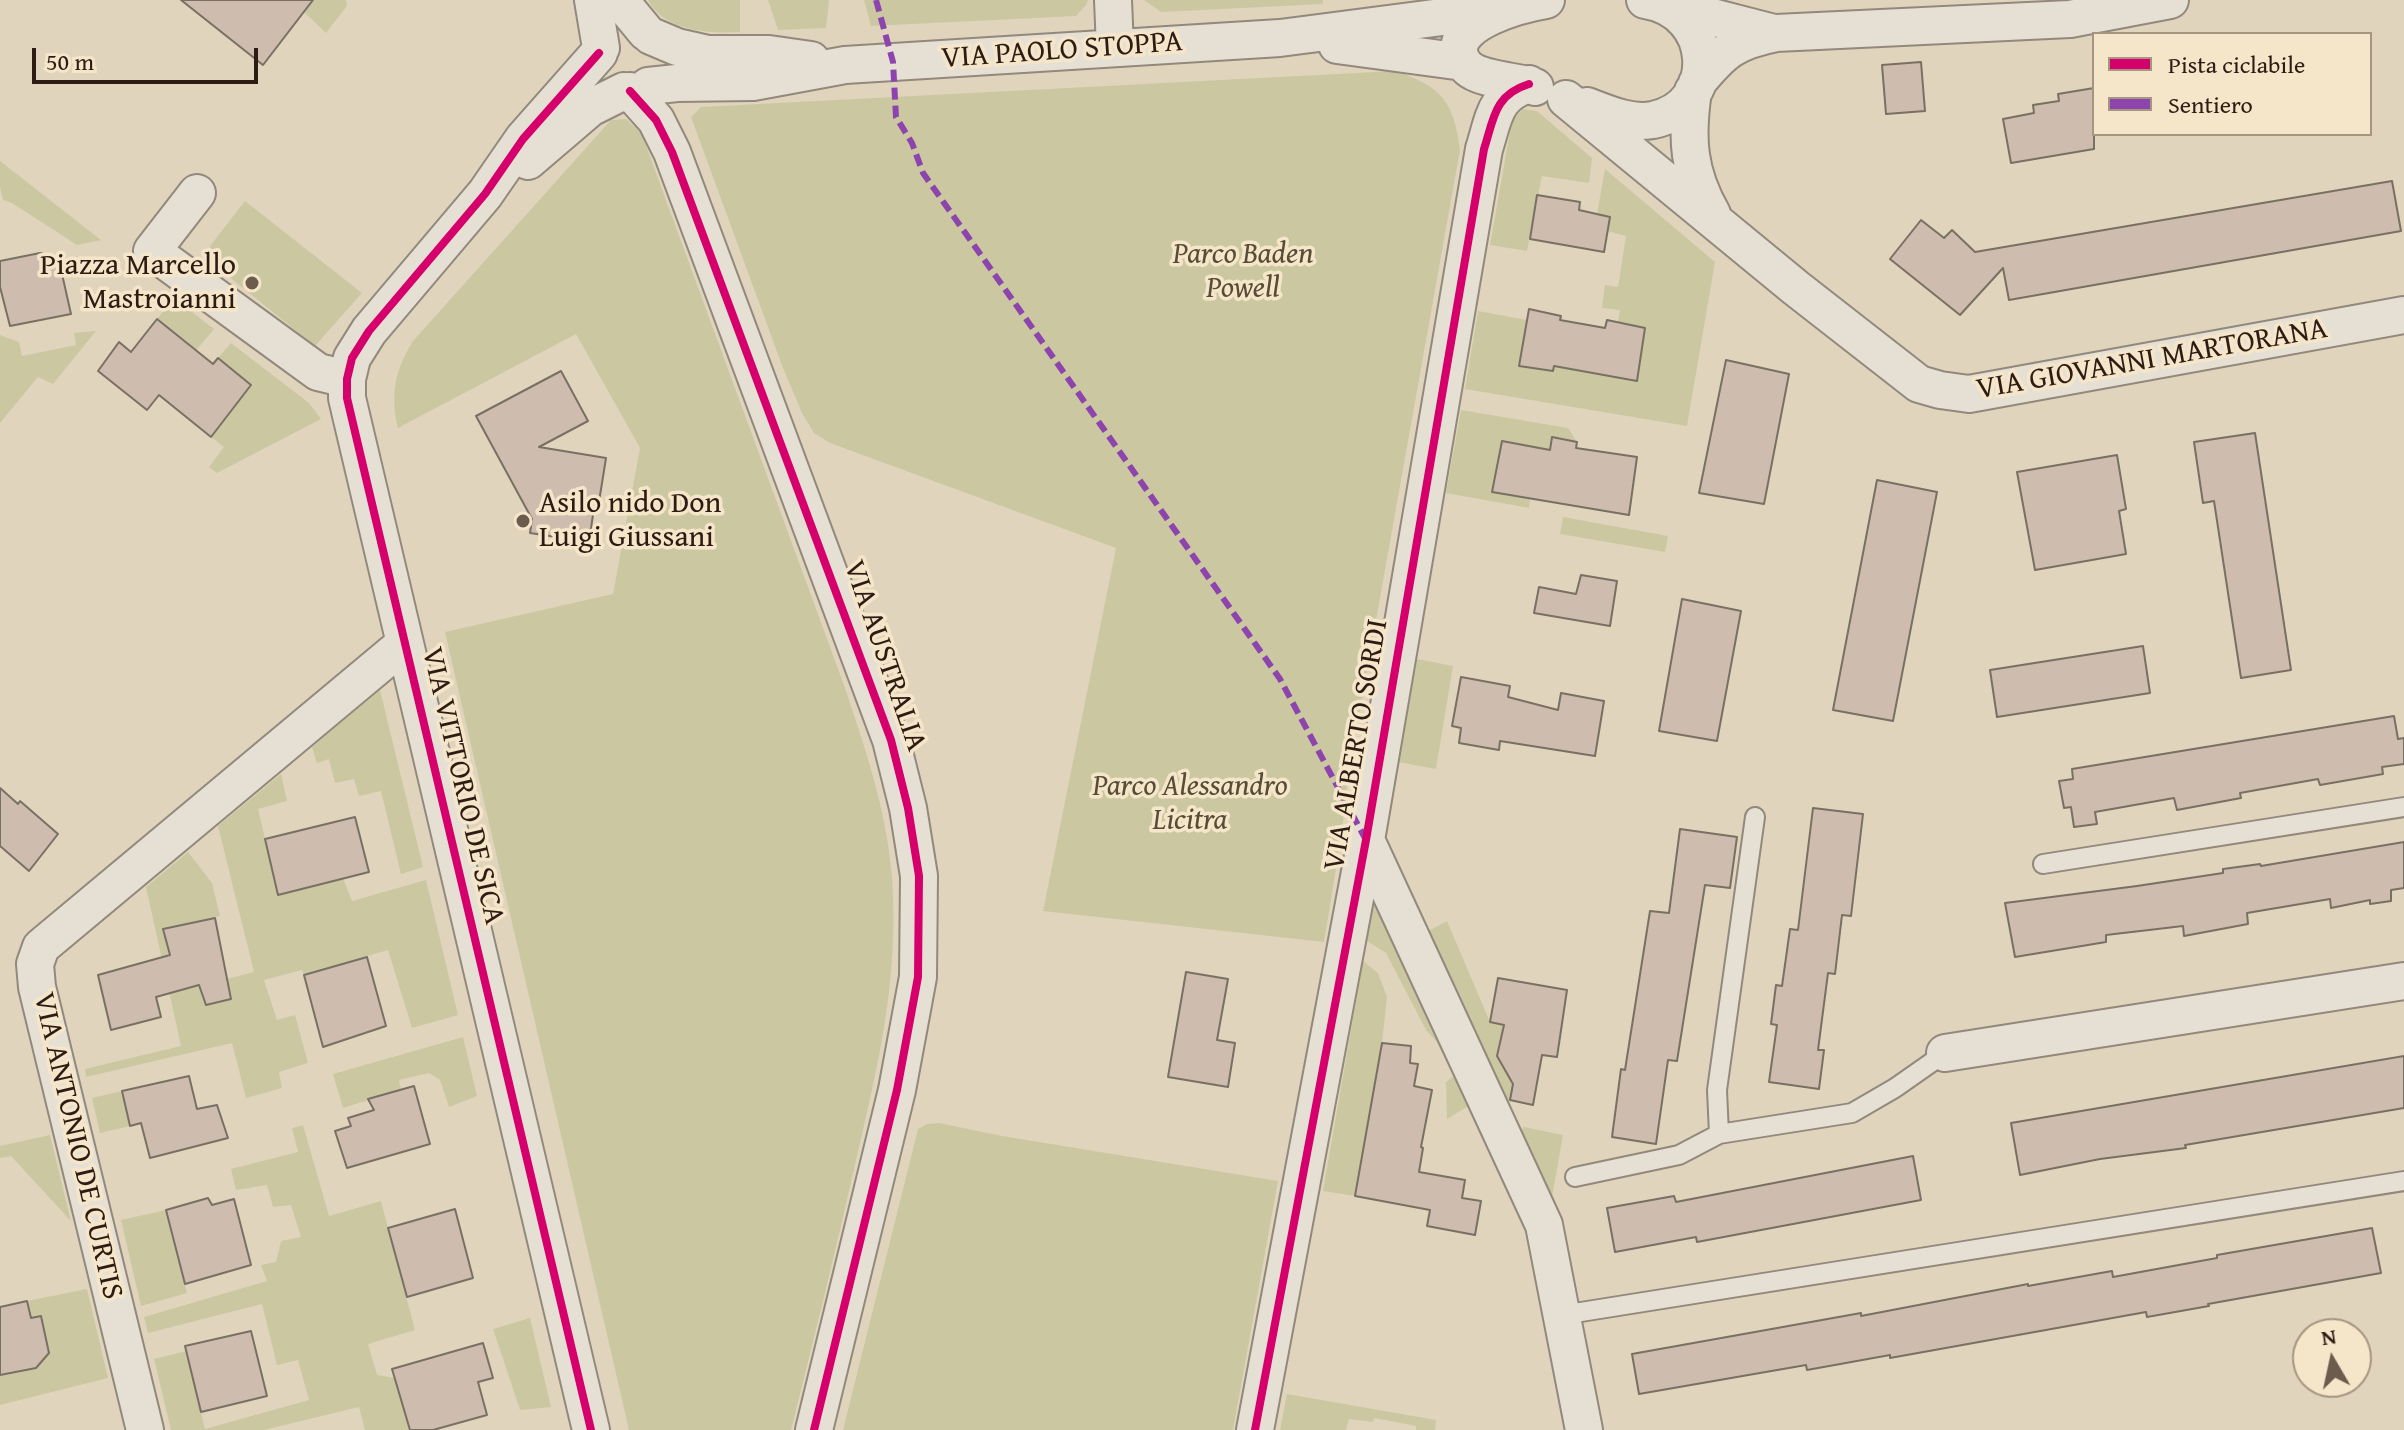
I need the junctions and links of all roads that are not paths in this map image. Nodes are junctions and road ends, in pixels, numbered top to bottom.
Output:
1 (593, 0) edge
2 (624, 0) edge
3 (1113, 0) edge
4 (2170, 0) edge
5 (1535, 2) edge
6 (1656, 2) edge
7 (1776, 33) junction
8 (1280, 38) junction
9 (1115, 48) junction
10 (600, 51) junction
11 (1464, 63) junction
12 (845, 65) junction
13 (646, 70) junction
14 (1529, 84) junction
15 (1695, 87) junction
16 (1566, 99) junction
17 (1484, 149) junction
18 (197, 193) dead end
19 (485, 194) junction
20 (1717, 222) junction
21 (2404, 315) edge
22 (347, 379) junction
23 (404, 644) junction
24 (2404, 807) edge
25 (1755, 817) dead end
26 (1366, 840) junction
27 (2043, 864) dead end
28 (2404, 981) edge
29 (1945, 1053) joint
30 (1719, 1134) junction
31 (1575, 1177) dead end
32 (2404, 1181) edge
33 (1562, 1315) junction
34 (145, 1430) edge
35 (591, 1430) edge
36 (814, 1430) edge
37 (1255, 1430) edge
38 (1584, 1430) edge

1 - 10 street
2 - 13 street
3 - 9 street
4 - 7 street
5 - 8 street, VIA PAOLO STOPPA
5 - 11 street
6 - 7 street
6 - 15 street
7 - 15 street, VIA PAOLO STOPPA
8 - 9 street, VIA PAOLO STOPPA
8 - 11 street, VIA PAOLO STOPPA
9 - 12 street, VIA PAOLO STOPPA
10 - 13 street
10 - 13 street
10 - 19 street
11 - 14 street, VIA PAOLO STOPPA
11 - 17 street, VIA ALBERTO SORDI
12 - 13 street
12 - 13 street
13 - 19 street
13 - 36 street, VIA AUSTRALIA
14 - 16 street, VIA PAOLO STOPPA
14 - 17 street, VIA ALBERTO SORDI
15 - 16 street, VIA PAOLO STOPPA
15 - 20 street
16 - 20 street, VIA GIOVANNI MARTORANA
17 - 26 street, VIA ALBERTO SORDI
18 - 22 street
19 - 22 street, VIA VITTORIO DE SICA
20 - 21 street, VIA GIOVANNI MARTORANA
22 - 23 street, VIA VITTORIO DE SICA
23 - 34 street, VIA ANTONIO DE CURTIS
23 - 35 street, VIA VITTORIO DE SICA
24 - 27 lane
25 - 30 lane
26 - 33 street
26 - 37 street, VIA ALBERTO SORDI
28 - 29 street
29 - 30 lane
30 - 31 lane
32 - 33 lane
33 - 38 street

